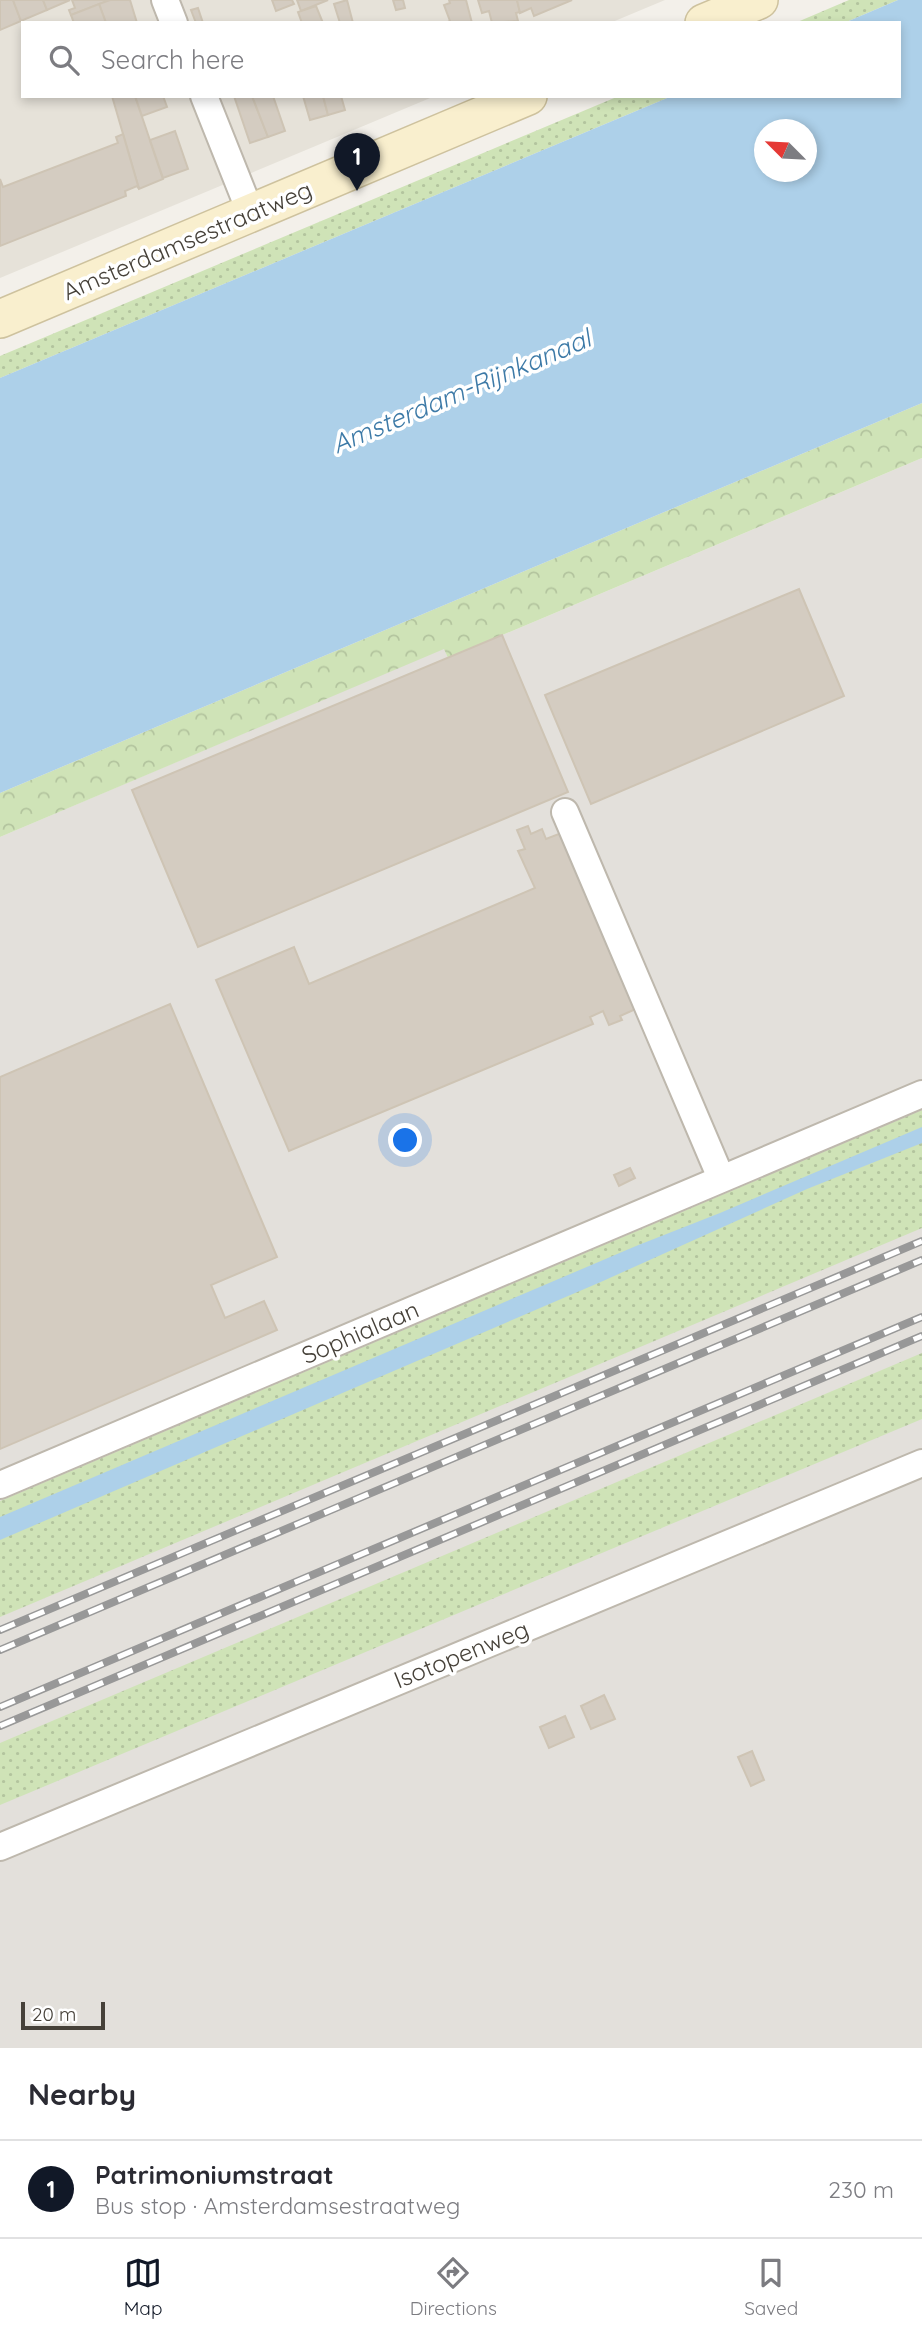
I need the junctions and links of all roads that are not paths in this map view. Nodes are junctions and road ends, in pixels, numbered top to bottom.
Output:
1 (165, 0) edge
2 (759, 0) edge
3 (173, 21) edge
4 (709, 21) edge
5 (205, 98) edge
6 (523, 98) edge
7 (251, 214) junction
8 (0, 319) edge
9 (565, 812) dead end
10 (922, 1094) edge
11 (721, 1178) junction
12 (922, 1463) edge
13 (0, 1485) edge
14 (0, 1847) edge

1 - 3 street
2 - 4 main road
5 - 7 street
6 - 7 main road, Amsterdamsestraatweg
7 - 8 main road, Amsterdamsestraatweg
9 - 11 street
10 - 11 street, Sophialaan
11 - 13 street, Sophialaan
12 - 14 street, Isotopenweg

